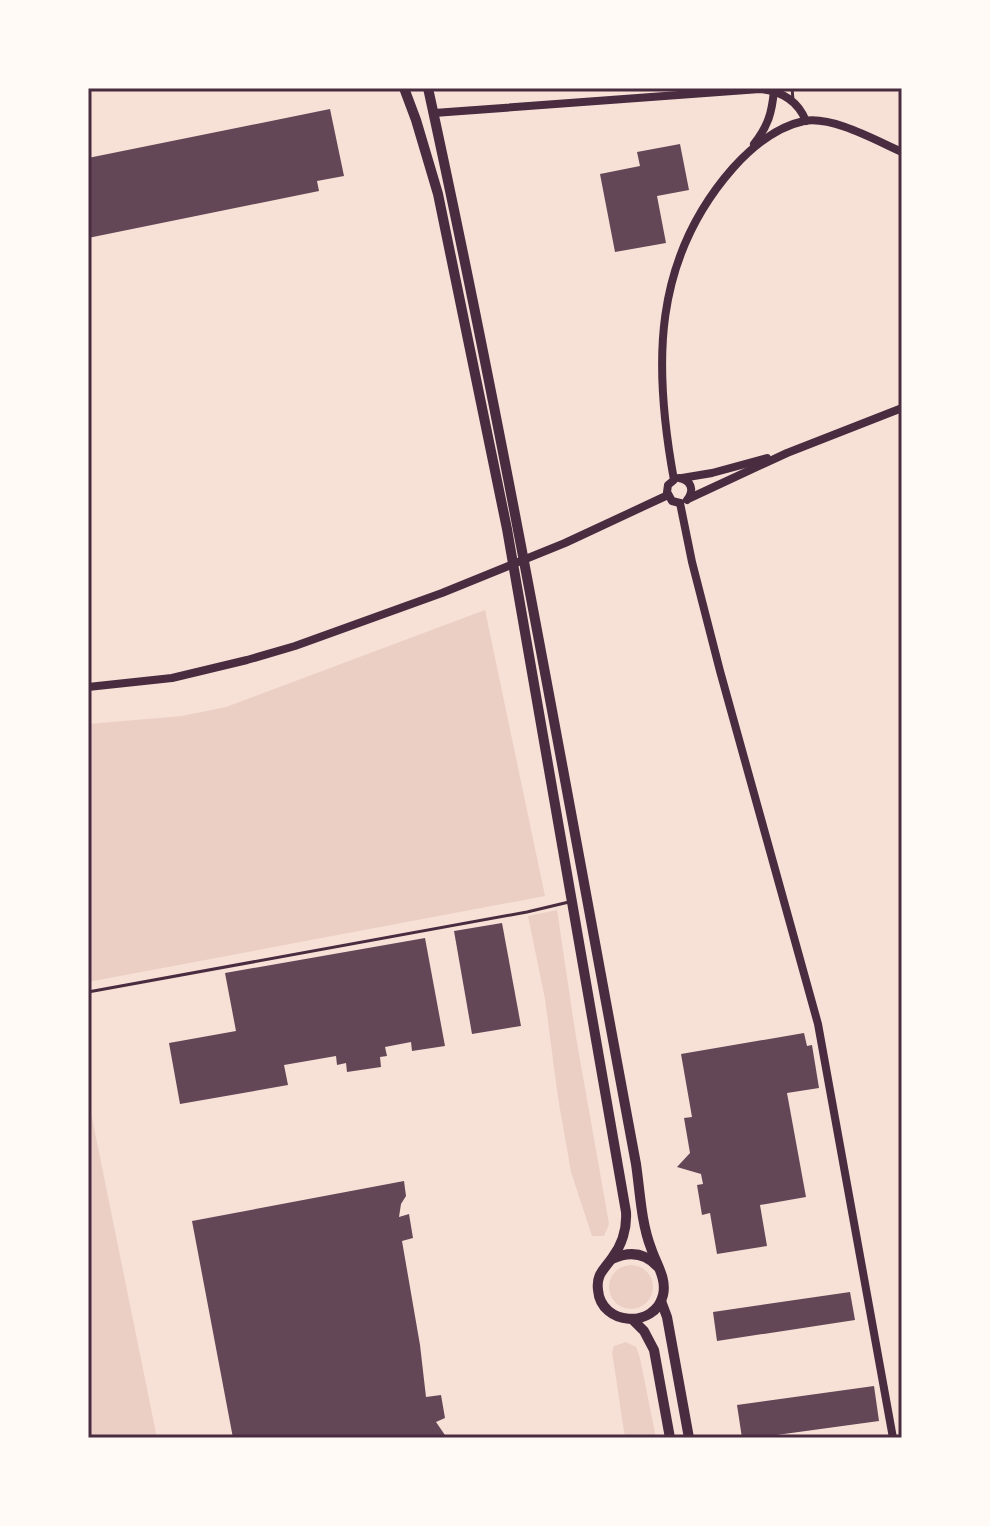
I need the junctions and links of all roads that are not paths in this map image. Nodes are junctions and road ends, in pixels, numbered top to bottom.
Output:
1 (404, 88) edge
2 (428, 88) edge
3 (792, 88) edge
4 (774, 90) junction
5 (793, 100) junction
6 (434, 113) junction
7 (806, 121) junction
8 (750, 150) junction
9 (902, 152) edge
10 (902, 408) edge
11 (787, 453) junction
12 (678, 479) junction
13 (668, 495) junction
14 (690, 498) junction
15 (680, 503) junction
16 (534, 649) junction
17 (88, 687) edge
18 (572, 902) junction
19 (88, 992) edge
20 (612, 1259) junction
21 (659, 1268) junction
22 (661, 1301) junction
23 (633, 1320) junction
24 (670, 1438) edge
25 (689, 1438) edge
26 (893, 1438) edge

1 - 16 main road
2 - 6 main road
3 - 5 lane
4 - 5 street
4 - 6 street
4 - 8 street
5 - 7 street
6 - 16 main road
7 - 8 street
7 - 9 street
8 - 12 street
10 - 11 street
11 - 12 street
11 - 14 street
12 - 13 street
12 - 14 street
13 - 15 street
13 - 17 street
14 - 15 street
15 - 26 street
16 - 18 main road
16 - 21 main road
18 - 19 lane
18 - 20 main road
20 - 21 main road
20 - 23 main road
21 - 22 main road
22 - 23 main road
22 - 25 main road
23 - 24 main road

